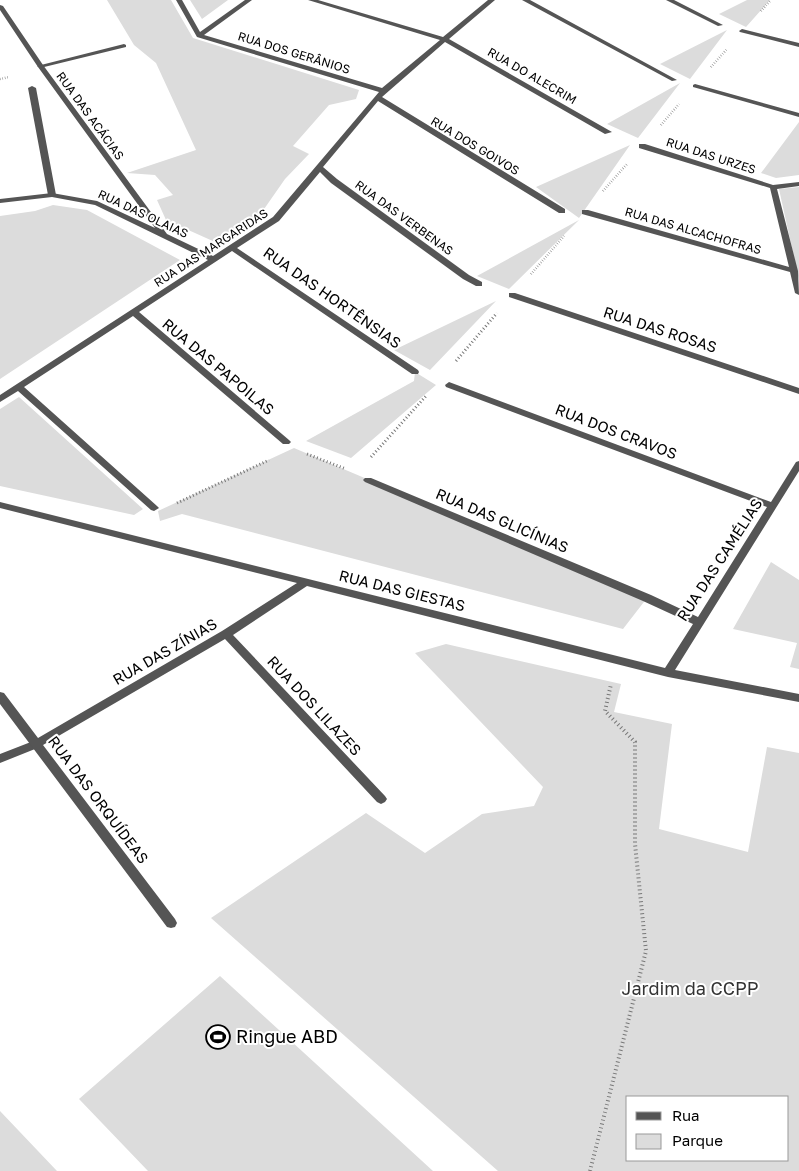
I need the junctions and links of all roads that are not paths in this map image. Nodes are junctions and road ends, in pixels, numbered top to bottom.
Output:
1 (179, 0) edge
2 (249, 0) edge
3 (311, 0) edge
4 (492, 0) edge
5 (525, 0) edge
6 (669, 0) edge
7 (2, 7) dead end
8 (720, 25) dead end
9 (742, 31) dead end
10 (199, 36) junction
11 (446, 40) junction
12 (799, 45) edge
13 (124, 46) dead end
14 (40, 66) junction
15 (674, 80) dead end
16 (694, 86) dead end
17 (32, 88) dead end
18 (381, 95) junction
19 (799, 115) edge
20 (608, 132) dead end
21 (642, 146) dead end
22 (319, 167) junction
23 (799, 184) edge
24 (773, 187) junction
25 (52, 195) junction
26 (0, 201) edge
27 (562, 212) dead end
28 (585, 212) dead end
29 (164, 235) junction
30 (232, 248) junction
31 (215, 260) junction
32 (794, 271) junction
33 (479, 284) dead end
34 (799, 293) edge
35 (512, 295) dead end
36 (133, 312) junction
37 (415, 372) dead end
38 (449, 385) dead end
39 (19, 386) junction
40 (799, 391) edge
41 (0, 399) edge
42 (286, 442) dead end
43 (799, 464) edge
44 (368, 480) road end
45 (0, 505) edge
46 (773, 506) junction
47 (154, 508) road end
48 (306, 582) junction
49 (698, 622) junction
50 (226, 634) junction
51 (668, 673) junction
52 (0, 696) edge
53 (799, 698) edge
54 (36, 744) junction
55 (0, 758) edge
56 (380, 799) dead end
57 (171, 923) dead end

1 - 10 street
2 - 10 street
3 - 11 street, RUA DO ALECRIM
4 - 11 street, RUA DAS MARGARIDAS
5 - 15 street
6 - 8 street
7 - 14 street, RUA DAS ACÁCIAS
9 - 12 street
10 - 18 street, RUA DOS GERÂNIOS
11 - 18 street, RUA DAS MARGARIDAS
11 - 20 street, RUA DO ALECRIM
13 - 14 street
14 - 29 street, RUA DAS ACÁCIAS
16 - 19 street
17 - 25 street
18 - 22 street, RUA DAS MARGARIDAS
18 - 27 street, RUA DOS GOIVOS
21 - 24 street, RUA DAS URZES
22 - 30 street, RUA DAS MARGARIDAS
22 - 33 street, RUA DAS VERBENAS
23 - 24 street
24 - 32 street
25 - 26 street, RUA DAS OLAIAS
25 - 29 street, RUA DAS OLAIAS
28 - 32 street, RUA DAS ALCACHOFRAS
29 - 31 street, RUA DAS OLAIAS
30 - 31 street, RUA DAS MARGARIDAS
30 - 37 street, RUA DAS HORTÊNSIAS
31 - 36 street, RUA DAS MARGARIDAS
32 - 34 street
35 - 40 street, RUA DAS ROSAS
36 - 39 street, RUA DAS MARGARIDAS
36 - 42 street, RUA DAS PAPOILAS
38 - 46 street, RUA DOS CRAVOS
39 - 41 street, RUA DAS MARGARIDAS
39 - 47 street
43 - 46 street, RUA DAS CAMÉLIAS
44 - 49 street, RUA DAS GLICÍNIAS
45 - 48 street, RUA DAS GIESTAS
46 - 49 street, RUA DAS CAMÉLIAS
48 - 50 street, RUA DAS ZÍNIAS
48 - 51 street, RUA DAS GIESTAS
49 - 51 street, RUA DAS CAMÉLIAS
50 - 54 street, RUA DAS ZÍNIAS
50 - 56 street, RUA DOS LILAZES
51 - 53 street, RUA DAS GIESTAS
52 - 54 street, RUA DAS ORQUÍDEAS
54 - 55 street, RUA DAS ZÍNIAS
54 - 57 street, RUA DAS ORQUÍDEAS

